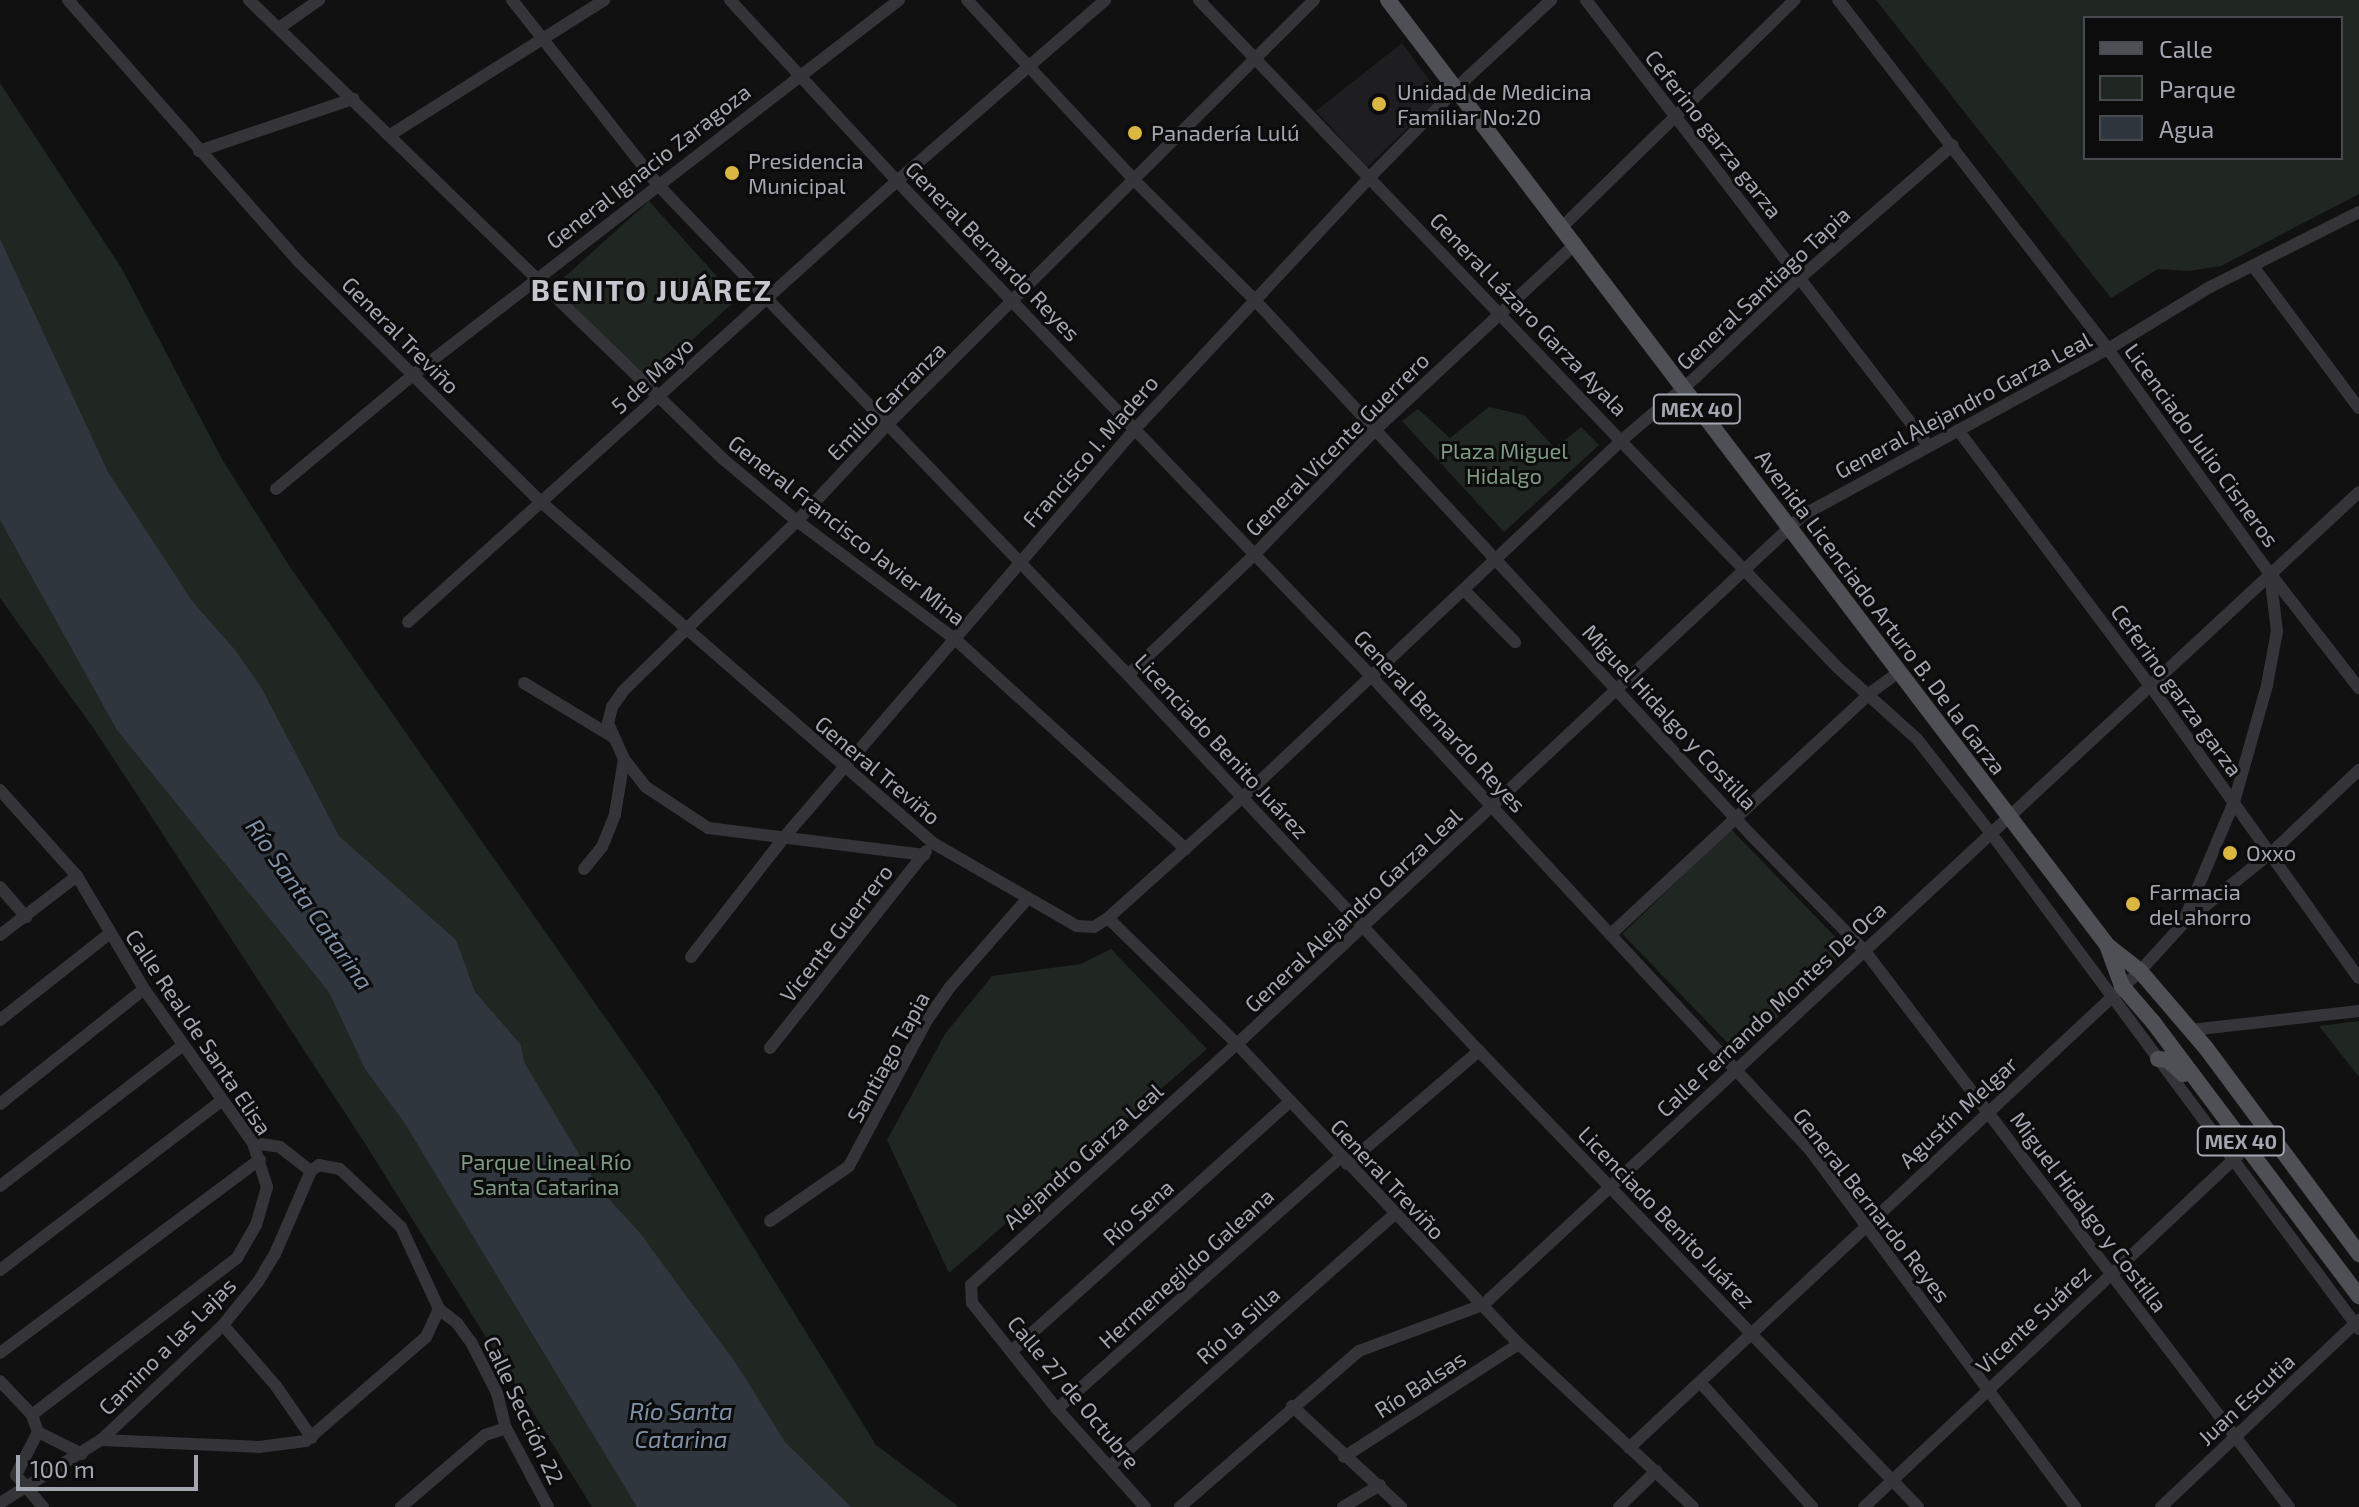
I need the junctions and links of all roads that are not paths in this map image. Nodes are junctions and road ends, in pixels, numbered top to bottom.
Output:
1 (68, 0) edge
2 (249, 0) edge
3 (319, 0) edge
4 (512, 0) edge
5 (604, 0) edge
6 (730, 0) edge
7 (899, 0) edge
8 (967, 0) edge
9 (1105, 0) edge
10 (1199, 0) edge
11 (1314, 0) edge
12 (1388, 0) edge
13 (1551, 0) edge
14 (1586, 0) edge
15 (1795, 0) edge
16 (1838, 0) edge
17 (279, 28) junction
18 (545, 39) junction
19 (1254, 61) junction
20 (1027, 66) junction
21 (799, 74) junction
22 (1455, 89) junction
23 (353, 99) junction
24 (1675, 119) junction
25 (390, 135) junction
26 (1953, 145) junction
27 (199, 151) junction
28 (1370, 177) junction
29 (897, 181) junction
30 (1136, 182) junction
31 (658, 185) junction
32 (2359, 212) edge
33 (1562, 227) junction
34 (1576, 243) junction
35 (2253, 266) junction
36 (537, 277) junction
37 (1801, 277) junction
38 (768, 297) junction
39 (1253, 298) junction
40 (1015, 301) junction
41 (1500, 313) junction
42 (2108, 349) junction
43 (413, 375) junction
44 (1682, 390) junction
45 (657, 398) junction
46 (2359, 408) edge
47 (886, 426) junction
48 (1136, 428) junction
49 (1958, 430) junction
50 (1374, 431) junction
51 (1622, 440) junction
52 (1927, 444) junction
53 (276, 489) dead end
54 (2359, 492) edge
55 (540, 501) junction
56 (797, 521) junction
57 (1789, 527) junction
58 (1254, 555) junction
59 (1497, 560) junction
60 (1019, 562) junction
61 (1745, 568) junction
62 (2270, 574) junction
63 (1464, 590) junction
64 (408, 622) dead end
65 (685, 627) junction
66 (955, 639) junction
67 (1515, 642) dead end
68 (1898, 673) junction
69 (1128, 675) junction
70 (1370, 675) junction
71 (524, 683) dead end
72 (2149, 684) junction
73 (2359, 688) edge
74 (1618, 689) junction
75 (1870, 693) junction
76 (611, 736) junction
77 (624, 759) junction
78 (844, 768) junction
79 (2359, 770) edge
80 (0, 790) edge
81 (1243, 797) junction
82 (2234, 802) junction
83 (1493, 807) junction
84 (1736, 816) junction
85 (2009, 816) junction
86 (1990, 832) junction
87 (786, 835) junction
88 (933, 843) junction
89 (1186, 849) junction
90 (2272, 852) junction
91 (924, 855) junction
92 (584, 869) dead end
93 (77, 876) junction
94 (0, 887) edge
95 (1028, 898) junction
96 (26, 917) junction
97 (1108, 918) junction
98 (2182, 925) junction
99 (1363, 927) junction
100 (109, 934) junction
101 (1611, 934) junction
102 (0, 935) edge
103 (2107, 945) junction
104 (1864, 950) junction
105 (691, 957) dead end
106 (2140, 971) junction
107 (2359, 978) edge
108 (144, 989) junction
109 (2117, 991) junction
110 (2359, 1011) edge
111 (0, 1020) edge
112 (2191, 1030) junction
113 (1237, 1044) junction
114 (182, 1046) junction
115 (770, 1048) dead end
116 (1479, 1051) junction
117 (2158, 1059) junction
118 (1737, 1069) junction
119 (2205, 1091) junction
120 (221, 1101) junction
121 (1289, 1102) junction
122 (0, 1104) edge
123 (1988, 1111) junction
124 (2266, 1129) junction
125 (253, 1143) junction
126 (2245, 1147) junction
127 (260, 1159) junction
128 (2232, 1160) junction
129 (1344, 1161) junction
130 (311, 1171) junction
131 (0, 1186) edge
132 (1608, 1186) junction
133 (1394, 1215) junction
134 (770, 1221) dead end
135 (1867, 1224) junction
136 (2359, 1254) edge
137 (0, 1270) edge
138 (2111, 1274) junction
139 (2359, 1296) edge
140 (972, 1303) joint
141 (1483, 1305) junction
142 (439, 1309) junction
143 (2358, 1324) edge
144 (223, 1325) junction
145 (1751, 1331) junction
146 (1519, 1344) junction
147 (1013, 1350) junction
148 (0, 1353) edge
149 (0, 1381) edge
150 (1700, 1382) junction
151 (1986, 1391) junction
152 (1292, 1406) junction
153 (1057, 1409) junction
154 (32, 1415) junction
155 (506, 1428) junction
156 (38, 1432) junction
157 (2235, 1437) junction
158 (312, 1438) junction
159 (101, 1440) junction
160 (1629, 1448) junction
161 (82, 1454) junction
162 (1344, 1457) junction
163 (1110, 1466) junction
164 (1656, 1471) junction
165 (1892, 1480) junction
166 (1380, 1485) junction
167 (25, 1488) junction
168 (0, 1503) edge
169 (43, 1507) edge
170 (401, 1507) edge
171 (548, 1507) edge
172 (1145, 1507) edge
173 (1180, 1507) edge
174 (1343, 1507) edge
175 (1401, 1507) edge
176 (1619, 1507) edge
177 (1693, 1507) edge
178 (1812, 1507) edge
179 (1864, 1507) edge
180 (1918, 1507) edge
181 (2075, 1507) edge
182 (2161, 1507) edge
183 (2289, 1507) edge

1 - 27 street, General Treviño
2 - 17 street, General Francisco Javier Mina
3 - 17 street
4 - 18 street, Licenciado Benito Juárez
5 - 18 street
6 - 21 street, General Bernardo Reyes
7 - 21 street, General Ignacio Zaragoza
8 - 20 street, Miguel Hidalgo y Costilla
9 - 20 street, 5 de Mayo
10 - 19 street, General Lázaro Garza Ayala
11 - 19 street, Emilio Carranza
12 - 22 main road, Avenida Licenciado Arturo B. De la Garza / MEX 40
13 - 22 street, Francisco I. Madero
14 - 24 street, Ceferino garza garza
15 - 24 street
16 - 26 street, Licenciado Julio Cisneros
17 - 23 street, General Francisco Javier Mina
18 - 25 street
18 - 31 street, Licenciado Benito Juárez
19 - 28 street, General Lázaro Garza Ayala
19 - 30 street, Emilio Carranza
20 - 29 street, 5 de Mayo
20 - 30 street, Miguel Hidalgo y Costilla
21 - 29 street, General Bernardo Reyes
21 - 31 street, General Ignacio Zaragoza
22 - 28 street, Francisco I. Madero
22 - 33 main road, Avenida Licenciado Arturo B. De la Garza / MEX 40
23 - 25 street, General Francisco Javier Mina
23 - 27 street
24 - 33 street
24 - 37 street, Ceferino garza garza
25 - 36 street, General Francisco Javier Mina
26 - 37 street, General Santiago Tapia
26 - 42 street, Licenciado Julio Cisneros
27 - 43 street, General Treviño
28 - 39 street, Francisco I. Madero
28 - 41 street, General Lázaro Garza Ayala
29 - 38 street, 5 de Mayo
29 - 40 street, General Bernardo Reyes
30 - 39 street, Miguel Hidalgo y Costilla
30 - 40 street, Emilio Carranza
31 - 36 street, General Ignacio Zaragoza
31 - 38 street, Licenciado Benito Juárez
32 - 35 street, General Alejandro Garza Leal
33 - 34 main road, Avenida Licenciado Arturo B. De la Garza / MEX 40
34 - 41 street, General Vicente Guerrero
34 - 44 main road, Avenida Licenciado Arturo B. De la Garza / MEX 40
35 - 42 street, General Alejandro Garza Leal
35 - 46 street
36 - 43 street, General Ignacio Zaragoza
36 - 45 street, General Francisco Javier Mina
37 - 44 street, General Santiago Tapia
37 - 52 street, Ceferino garza garza
38 - 45 street, 5 de Mayo
38 - 47 street, Licenciado Benito Juárez
39 - 48 street, Francisco I. Madero
39 - 50 street, Miguel Hidalgo y Costilla
40 - 47 street, Emilio Carranza
40 - 48 street, General Bernardo Reyes
41 - 50 street, General Vicente Guerrero
41 - 51 street, General Lázaro Garza Ayala
42 - 49 street, General Alejandro Garza Leal
42 - 62 street, Licenciado Julio Cisneros
43 - 53 street, General Ignacio Zaragoza
43 - 55 street, General Treviño
44 - 51 street, General Santiago Tapia
44 - 57 main road, Avenida Licenciado Arturo B. De la Garza / MEX 40
45 - 55 street, 5 de Mayo
45 - 56 street, General Francisco Javier Mina
47 - 56 street, Emilio Carranza
47 - 60 street, Licenciado Benito Juárez
48 - 58 street, General Bernardo Reyes
48 - 60 street, Francisco I. Madero
49 - 52 street, General Alejandro Garza Leal
49 - 72 street, Ceferino garza garza
50 - 58 street, General Vicente Guerrero
50 - 59 street, Miguel Hidalgo y Costilla
51 - 59 street, General Santiago Tapia
51 - 61 street, General Lázaro Garza Ayala
52 - 57 street, General Alejandro Garza Leal
54 - 62 street, Calle Fernando Montes De Oca
55 - 64 street, 5 de Mayo
55 - 65 street, General Treviño
56 - 65 street, Emilio Carranza
56 - 66 street, General Francisco Javier Mina
57 - 61 street, General Alejandro Garza Leal
57 - 68 main road, Avenida Licenciado Arturo B. De la Garza / MEX 40
58 - 69 street, General Vicente Guerrero
58 - 70 street, General Bernardo Reyes
59 - 63 street, General Santiago Tapia
59 - 74 street, Miguel Hidalgo y Costilla
60 - 66 street, Francisco I. Madero
60 - 69 street, Licenciado Benito Juárez
61 - 74 street, General Alejandro Garza Leal
61 - 75 street, General Lázaro Garza Ayala
62 - 72 street, Calle Fernando Montes De Oca
62 - 73 street
62 - 82 street, Licenciado Julio Cisneros
63 - 67 street
63 - 70 street, General Santiago Tapia
65 - 76 street, Emilio Carranza
65 - 78 street, General Treviño
66 - 78 street, Francisco I. Madero
66 - 89 street, General Francisco Javier Mina
68 - 75 street
68 - 85 main road, Avenida Licenciado Arturo B. De la Garza / MEX 40
69 - 81 street, Licenciado Benito Juárez
70 - 81 street, General Santiago Tapia
70 - 83 street, General Bernardo Reyes
71 - 76 street
72 - 82 street, Ceferino garza garza
72 - 85 street, Calle Fernando Montes De Oca
74 - 83 street, General Alejandro Garza Leal
74 - 84 street, Miguel Hidalgo y Costilla
75 - 84 street
75 - 86 street, General Lázaro Garza Ayala
76 - 77 street
77 - 87 street
77 - 92 street
78 - 87 street, Francisco I. Madero
78 - 88 street, General Treviño
79 - 90 street
80 - 93 street, Calle Real de Santa Elisa
81 - 89 street, General Santiago Tapia
81 - 99 street, Licenciado Benito Juárez
82 - 90 street, Ceferino garza garza
82 - 98 street, Licenciado Julio Cisneros
83 - 99 street, General Alejandro Garza Leal
83 - 101 street, General Bernardo Reyes
84 - 101 street
84 - 104 street, Miguel Hidalgo y Costilla
85 - 86 street, Calle Fernando Montes De Oca
85 - 103 main road, Avenida Licenciado Arturo B. De la Garza / MEX 40
86 - 104 street, Calle Fernando Montes De Oca
86 - 109 street, General Lázaro Garza Ayala
87 - 91 street
87 - 105 street, Francisco I. Madero
88 - 91 street, Vicente Guerrero
88 - 95 street, General Treviño
89 - 97 street, General Santiago Tapia
90 - 98 street
90 - 107 street, Ceferino garza garza
91 - 115 street, Vicente Guerrero
93 - 96 street
93 - 100 street, Calle Real de Santa Elisa
94 - 96 street
95 - 97 street, General Treviño
95 - 134 street, Santiago Tapia
96 - 102 street
97 - 113 street, General Treviño
98 - 106 street, Licenciado Julio Cisneros
99 - 113 street, General Alejandro Garza Leal
99 - 116 street, Licenciado Benito Juárez
100 - 108 street, Calle Real de Santa Elisa
100 - 111 street
101 - 118 street, General Bernardo Reyes
103 - 106 main road, Avenida Licenciado Arturo B. De la Garza / MEX 40
103 - 109 main road, Avenida Licenciado Arturo B. De la Garza / MEX 40
104 - 118 street, Calle Fernando Montes De Oca
104 - 123 street, Miguel Hidalgo y Costilla
106 - 109 street, Agustín Melgar
106 - 112 main road, Avenida Licenciado Arturo B. De la Garza / MEX 40
108 - 114 street, Calle Real de Santa Elisa
108 - 122 street
109 - 117 street, General Lázaro Garza Ayala
109 - 119 main road, Avenida Licenciado Arturo B. De la Garza / MEX 40
109 - 123 street, Agustín Melgar
110 - 112 street
112 - 124 main road, Avenida Licenciado Arturo B. De la Garza / MEX 40
113 - 121 street, General Treviño
113 - 140 street, Alejandro Garza Leal
114 - 120 street, Calle Real de Santa Elisa
114 - 131 street
116 - 129 street, Hermenegildo Galeana
116 - 132 street, Licenciado Benito Juárez
117 - 119 main road
117 - 128 street, General Lázaro Garza Ayala
118 - 132 street, Calle Fernando Montes De Oca
118 - 135 street, General Bernardo Reyes
119 - 126 main road, Avenida Licenciado Arturo B. De la Garza / MEX 40
120 - 125 street, Calle Real de Santa Elisa
120 - 137 street
121 - 129 street, General Treviño
121 - 147 street, Río Sena
123 - 135 street, Agustín Melgar
123 - 138 street, Miguel Hidalgo y Costilla
124 - 126 street, Vicente Suárez
124 - 136 main road, Avenida Licenciado Arturo B. De la Garza / MEX 40
125 - 127 street, Calle Real de Santa Elisa
125 - 130 street
126 - 128 street, Vicente Suárez
126 - 139 main road, Avenida Licenciado Arturo B. De la Garza / MEX 40
127 - 148 street
127 - 154 street, Calle Real de Santa Elisa
128 - 138 street, Vicente Suárez
128 - 143 street, General Lázaro Garza Ayala
129 - 133 street, General Treviño
129 - 153 street, Hermenegildo Galeana
130 - 142 street, Calle Sección 22
130 - 144 street, Camino a las Lajas
132 - 141 street, Calle Fernando Montes De Oca
132 - 145 street, Licenciado Benito Juárez
133 - 141 street, General Treviño
133 - 163 street, Río la Silla
135 - 145 street, Agustín Melgar
135 - 151 street, General Bernardo Reyes
138 - 151 street, Vicente Suárez
138 - 157 street, Miguel Hidalgo y Costilla
140 - 147 street, Calle 27 de Octubre
141 - 146 street, General Treviño
141 - 152 street, Calle Fernando Montes De Oca
142 - 155 street, Calle Sección 22
142 - 158 street
143 - 157 street, Juan Escutia
144 - 158 street
144 - 159 street, Camino a las Lajas
145 - 150 street, Agustín Melgar
145 - 165 street, Licenciado Benito Juárez
146 - 160 street, General Treviño
146 - 162 street, Río Balsas
147 - 153 street, Calle 27 de Octubre
149 - 154 street
150 - 160 street, Agustín Melgar
150 - 178 street
151 - 165 street, Vicente Suárez
151 - 181 street, General Bernardo Reyes
152 - 162 street
152 - 173 street, Calle Fernando Montes De Oca
153 - 163 street, Calle 27 de Octubre
154 - 156 street
155 - 170 street
155 - 171 street, Calle Sección 22
156 - 161 street
156 - 167 street
157 - 182 street, Juan Escutia
157 - 183 street, Miguel Hidalgo y Costilla
158 - 159 street
159 - 161 street, Camino a las Lajas
160 - 164 street, General Treviño
161 - 167 street, Camino a las Lajas
162 - 166 street
163 - 172 street, Calle 27 de Octubre
164 - 176 street
164 - 177 street, General Treviño
165 - 179 street, Vicente Suárez
165 - 180 street, Licenciado Benito Juárez
166 - 174 street
166 - 175 street
167 - 168 street, Camino a las Lajas
167 - 169 street

